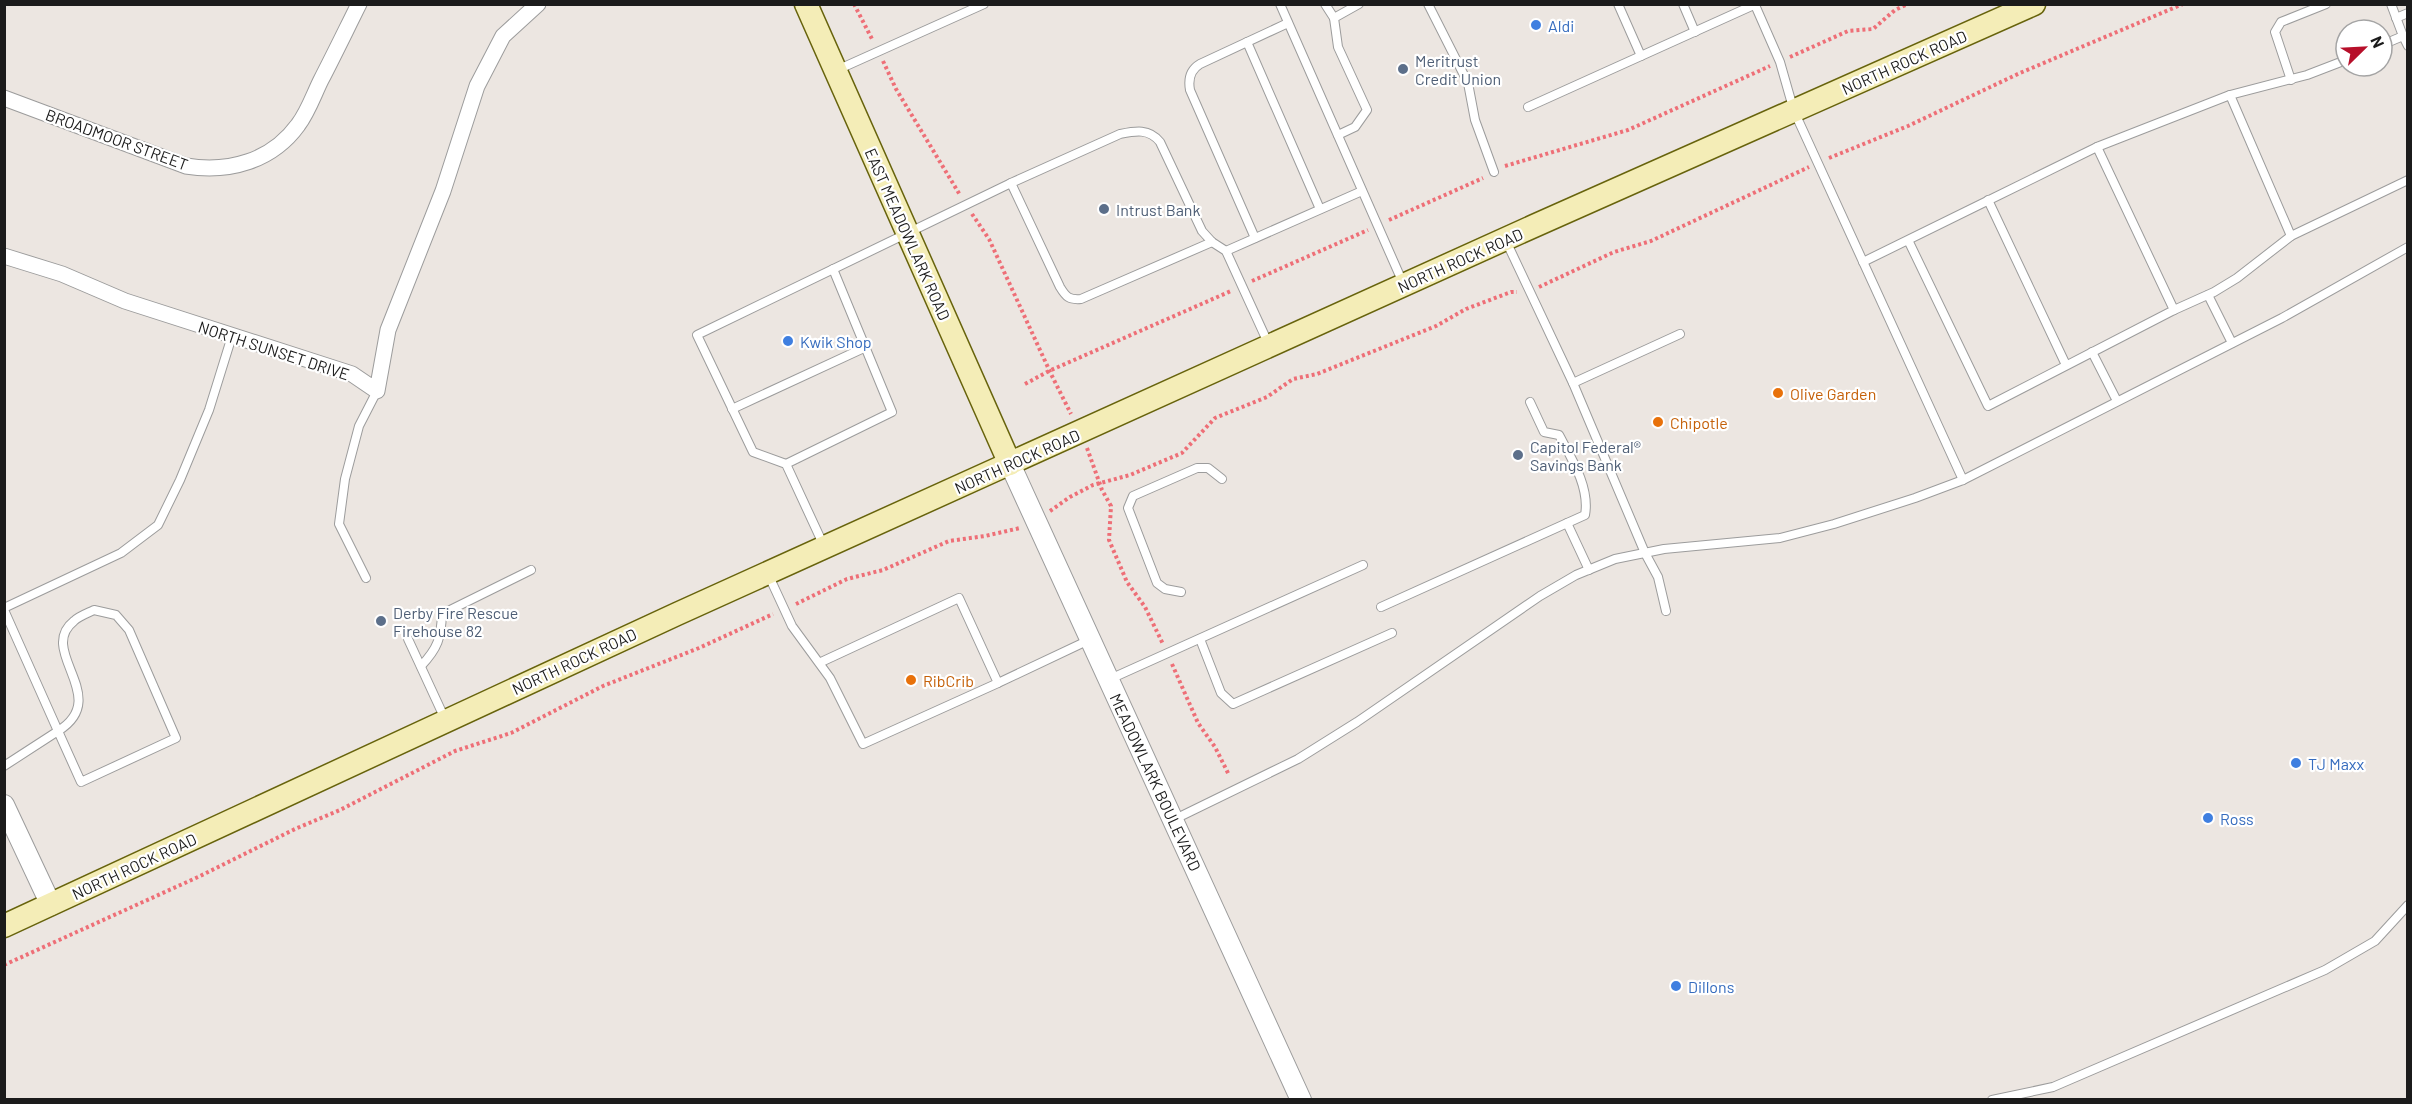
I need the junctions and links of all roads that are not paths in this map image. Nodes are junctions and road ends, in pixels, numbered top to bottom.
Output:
1 (358, 4) edge
2 (538, 4) edge
3 (806, 4) edge
4 (984, 4) edge
5 (1280, 4) edge
6 (1325, 4) edge
7 (1359, 4) edge
8 (1428, 4) edge
9 (1618, 4) edge
10 (1683, 4) edge
11 (2034, 4) edge
12 (2326, 4) edge
13 (2391, 4) edge
14 (1756, 5) edge
15 (2408, 13) edge
16 (1334, 18) junction
17 (2396, 18) junction
18 (1288, 23) junction
19 (1695, 32) junction
20 (2403, 36) junction
21 (2394, 40) edge
22 (1247, 42) junction
23 (2408, 46) edge
24 (1641, 56) junction
25 (2334, 64) edge
26 (835, 70) junction
27 (2291, 80) junction
28 (2230, 95) junction
29 (4, 98) edge
30 (1528, 107) dead end
31 (1794, 111) junction
32 (1338, 135) junction
33 (2097, 147) junction
34 (1494, 172) road end
35 (2408, 180) edge
36 (1011, 183) junction
37 (1362, 191) junction
38 (1988, 200) junction
39 (1320, 209) junction
40 (908, 233) junction
41 (2291, 236) junction
42 (1255, 238) junction
43 (1505, 239) junction
44 (1908, 240) junction
45 (1212, 242) junction
46 (2408, 247) edge
47 (1226, 251) junction
48 (4, 256) edge
49 (1863, 262) junction
50 (833, 269) junction
51 (1404, 285) junction
52 (2208, 295) junction
53 (2174, 310) junction
54 (1680, 334) dead end
55 (232, 336) junction
56 (2232, 343) junction
57 (1269, 346) junction
58 (866, 347) junction
59 (2091, 352) junction
60 (2066, 365) junction
61 (1573, 383) junction
62 (377, 391) junction
63 (2117, 401) junction
64 (1530, 402) dead end
65 (732, 409) junction
66 (786, 464) junction
67 (1010, 464) junction
68 (1222, 478) dead end
69 (1963, 480) junction
70 (1567, 523) junction
71 (825, 547) junction
72 (1645, 553) junction
73 (1363, 565) dead end
74 (531, 570) dead end
75 (1589, 570) junction
76 (768, 573) junction
77 (366, 578) dead end
78 (1181, 592) dead end
79 (1381, 607) dead end
80 (4, 609) edge
81 (1666, 610) dead end
82 (1392, 633) dead end
83 (408, 639) dead end
84 (1200, 639) junction
85 (1090, 640) junction
86 (819, 663) junction
87 (421, 666) junction
88 (1109, 680) junction
89 (999, 683) junction
90 (446, 721) junction
91 (58, 731) junction
92 (4, 766) edge
93 (4, 805) edge
94 (1173, 820) junction
95 (51, 905) junction
96 (2408, 905) edge
97 (4, 926) edge
98 (1301, 1100) edge
99 (1992, 1100) edge

1 - 29 street, BROADMOOR STREET
2 - 62 street
3 - 26 main road, EAST MEADOWLARK ROAD
4 - 26 lane
5 - 18 lane
6 - 16 lane
7 - 16 lane
8 - 34 lane
9 - 24 lane
10 - 19 lane
11 - 31 main road, NORTH ROCK ROAD
12 - 27 lane
13 - 17 lane
14 - 19 lane
14 - 31 lane
15 - 17 lane
16 - 32 lane
17 - 20 lane
18 - 22 lane
18 - 32 lane
19 - 24 lane
20 - 21 lane
20 - 23 lane
22 - 39 lane
22 - 42 lane
24 - 30 lane
25 - 27 lane
26 - 40 main road, EAST MEADOWLARK ROAD
27 - 28 lane
28 - 33 lane
28 - 41 lane
31 - 43 main road, NORTH ROCK ROAD
31 - 49 lane
32 - 37 lane
33 - 38 lane
33 - 53 lane
35 - 41 lane
36 - 40 lane
36 - 45 lane
36 - 45 lane
37 - 39 lane
37 - 51 lane
38 - 44 lane
38 - 60 lane
39 - 42 lane
40 - 50 lane
40 - 67 main road, EAST MEADOWLARK ROAD
41 - 52 lane
42 - 47 lane
43 - 51 main road, NORTH ROCK ROAD
43 - 61 lane
44 - 49 lane
44 - 60 lane
45 - 47 lane
46 - 56 lane
47 - 57 lane
48 - 55 street, NORTH SUNSET DRIVE
49 - 69 lane
50 - 58 lane
50 - 65 lane
51 - 57 main road, NORTH ROCK ROAD
52 - 53 lane
52 - 56 lane
53 - 59 lane
54 - 61 lane
55 - 62 street, NORTH SUNSET DRIVE
55 - 80 lane
56 - 63 lane
57 - 67 main road, NORTH ROCK ROAD
58 - 65 lane
58 - 66 lane
59 - 60 lane
59 - 63 lane
61 - 72 lane
62 - 77 lane
63 - 69 lane
64 - 70 lane
65 - 66 lane
66 - 71 lane
67 - 71 main road, NORTH ROCK ROAD
67 - 85 street, MEADOWLARK BOULEVARD
68 - 78 lane
69 - 72 lane
70 - 75 lane
70 - 79 lane
71 - 76 main road, NORTH ROCK ROAD
72 - 75 lane
72 - 81 lane
73 - 84 lane
74 - 87 lane
75 - 94 lane
76 - 86 lane
76 - 90 main road, NORTH ROCK ROAD
80 - 91 lane
82 - 84 lane
83 - 87 lane
84 - 88 lane
85 - 88 street, MEADOWLARK BOULEVARD
85 - 89 lane
86 - 89 lane
86 - 89 lane
87 - 90 lane
88 - 94 street, MEADOWLARK BOULEVARD
90 - 95 main road, NORTH ROCK ROAD
91 - 91 lane
91 - 92 lane
93 - 95 street
94 - 98 street, MEADOWLARK BOULEVARD
95 - 97 main road, NORTH ROCK ROAD
96 - 99 lane

